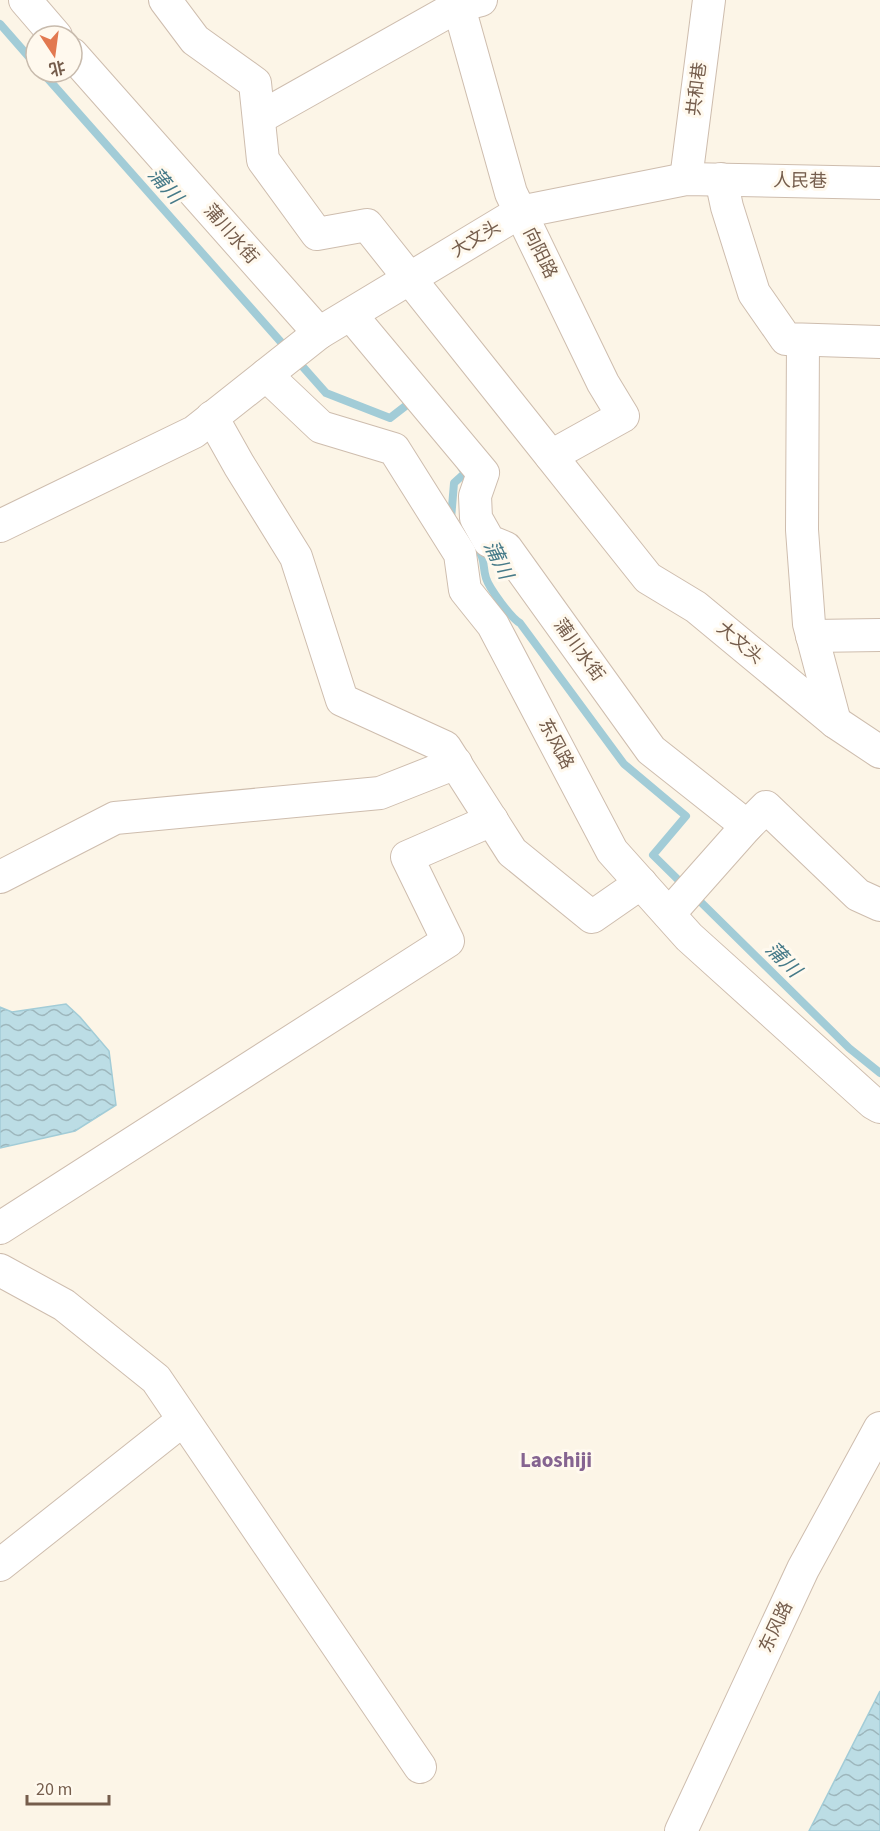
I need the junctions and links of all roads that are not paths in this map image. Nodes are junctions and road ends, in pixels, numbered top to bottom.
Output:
1 (25, 0) edge
2 (165, 0) edge
3 (709, 0) edge
4 (465, 2) edge
5 (46, 24) edge
6 (84, 68) edge
7 (259, 118) junction
8 (686, 178) junction
9 (721, 179) junction
10 (880, 183) edge
11 (520, 212) junction
12 (410, 279) junction
13 (351, 315) junction
14 (313, 338) junction
15 (803, 340) junction
16 (880, 342) edge
17 (271, 371) junction
18 (212, 417) junction
19 (551, 456) junction
20 (0, 526) edge
21 (880, 635) edge
22 (812, 636) junction
23 (835, 722) junction
24 (880, 752) edge
25 (456, 763) junction
26 (492, 820) junction
27 (747, 826) junction
28 (0, 877) edge
29 (641, 883) junction
30 (880, 905) edge
31 (673, 909) junction
32 (880, 1107) edge
33 (0, 1228) edge
34 (0, 1270) edge
35 (183, 1420) junction
36 (880, 1428) edge
37 (0, 1565) edge
38 (420, 1767) dead end
39 (681, 1831) edge

1 - 5 street
2 - 7 street
3 - 8 street, 共和巷
4 - 7 street
4 - 11 street, 向阳路
6 - 14 street, 蒲川水街
7 - 12 street, 大文头
8 - 9 street, 大文头
8 - 11 street, 大文头
9 - 10 street, 人民巷
9 - 15 street
11 - 12 street, 大文头
11 - 19 street, 向阳路
12 - 13 street, 大文头
12 - 19 street, 大文头
13 - 14 street, 大文头
13 - 27 street, 蒲川水街
14 - 17 street, 大文头
15 - 16 street
15 - 22 street
17 - 18 street, 大文头
17 - 29 street, 东风路
18 - 20 street, 大文头
18 - 25 street
19 - 23 street, 大文头
21 - 22 street
22 - 23 street
23 - 24 street, 大文头
25 - 26 street
25 - 28 street
26 - 29 street
26 - 33 street
27 - 30 street
27 - 31 street
29 - 31 street, 东风路
31 - 32 street, 东风路
34 - 35 street
35 - 37 street
35 - 38 street
36 - 39 street, 东风路

